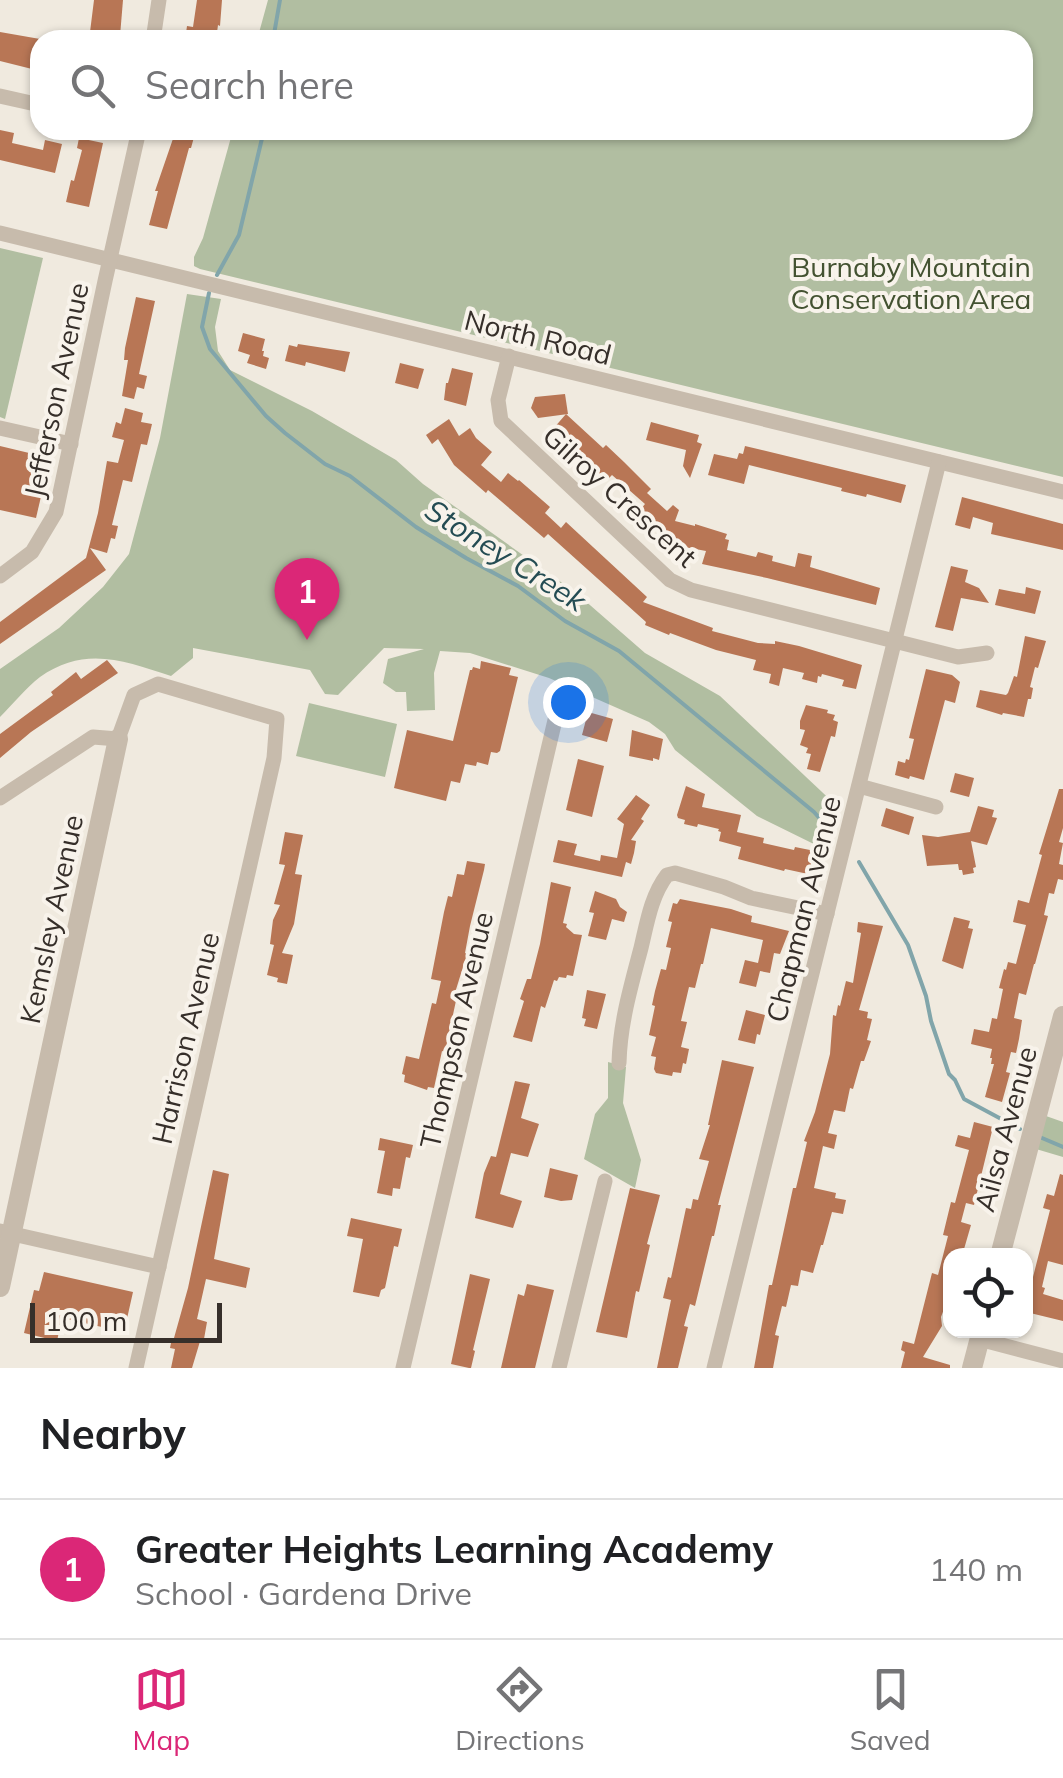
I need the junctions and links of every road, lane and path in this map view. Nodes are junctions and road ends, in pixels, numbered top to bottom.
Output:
1 (160, 0) edge
2 (155, 30) edge
3 (0, 96) edge
4 (30, 104) edge
5 (137, 140) edge
6 (0, 233) edge
7 (110, 259) junction
8 (510, 356) junction
9 (0, 428) edge
10 (72, 444) junction
11 (939, 462) junction
12 (1063, 492) edge
13 (0, 576) edge
14 (894, 642) junction
15 (987, 653) dead end
16 (559, 703) dead end
17 (118, 738) junction
18 (859, 786) junction
19 (0, 798) edge
20 (936, 806) dead end
21 (827, 914) junction
22 (1063, 1016) edge
23 (1060, 1038) edge
24 (619, 1063) dead end
25 (605, 1181) dead end
26 (6, 1232) edge
27 (1002, 1248) edge
28 (159, 1267) junction
29 (0, 1287) edge
30 (980, 1338) edge
31 (990, 1338) edge
32 (1063, 1362) edge
33 (136, 1368) edge
34 (403, 1368) edge
35 (558, 1368) edge
36 (714, 1368) edge
37 (972, 1368) edge

1 - 2 street
3 - 4 street
5 - 7 street, Jefferson Avenue
6 - 7 street, North Road
7 - 8 street, North Road
7 - 10 street, Jefferson Avenue
8 - 11 street, North Road
8 - 14 street, Gilroy Crescent
9 - 10 street
10 - 13 street, Jefferson Avenue
11 - 12 street, North Road
11 - 14 street, Chapman Avenue
14 - 15 street
14 - 18 street, Chapman Avenue
16 - 34 street, Thompson Avenue
17 - 19 street
17 - 26 street, Kemsley Avenue
17 - 28 street, Harrison Avenue
18 - 20 street
18 - 21 street, Chapman Avenue
21 - 24 street
21 - 36 street, Chapman Avenue
22 - 23 street, Ailsa Avenue
23 - 27 street, Ailsa Avenue
25 - 35 street
26 - 28 street
26 - 29 street, Kemsley Avenue
28 - 33 street, Harrison Avenue
30 - 37 street
31 - 32 street

